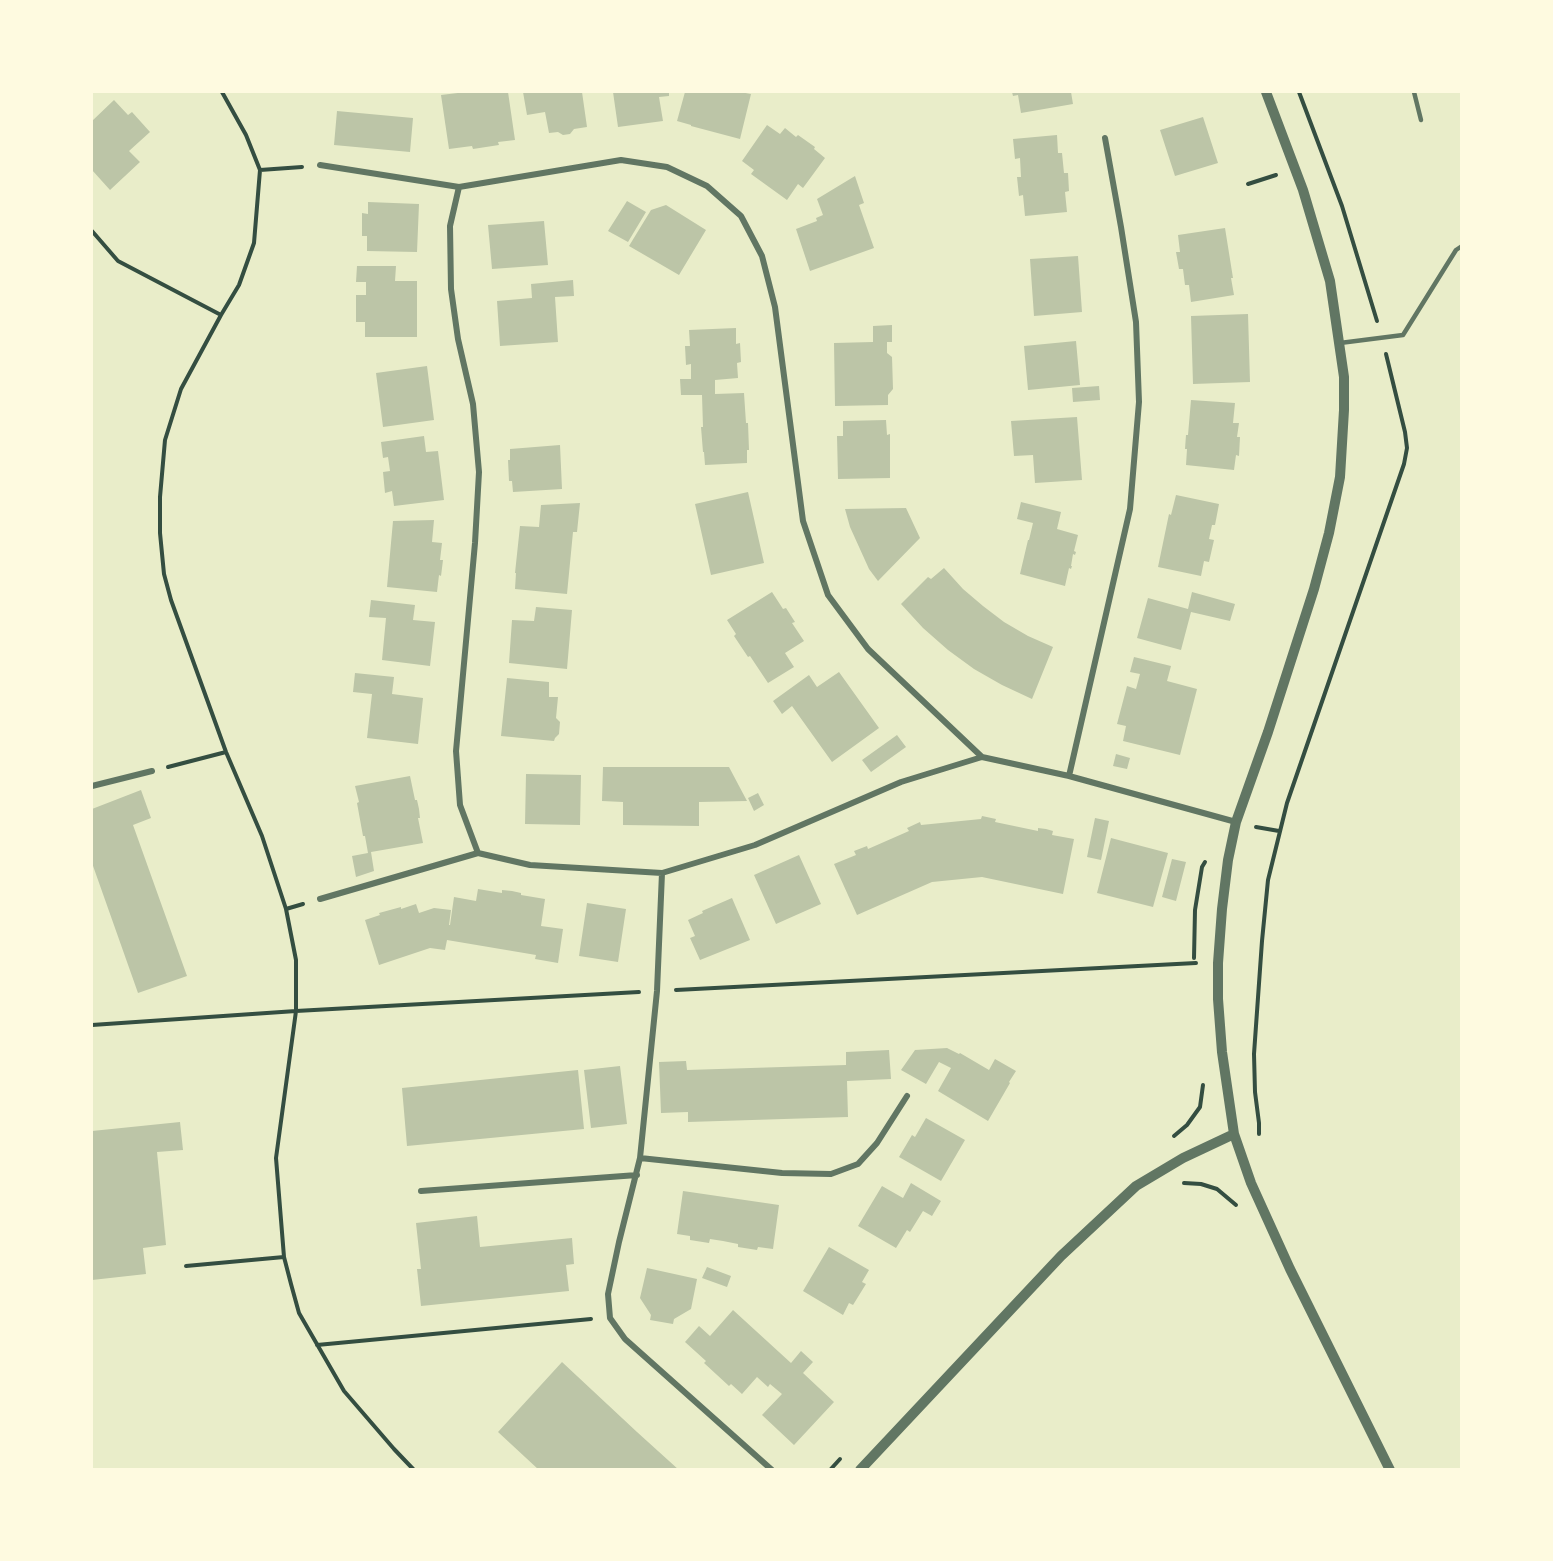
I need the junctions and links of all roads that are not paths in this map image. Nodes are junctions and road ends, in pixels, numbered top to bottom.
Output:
1 (1266, 92) edge
2 (1414, 92) edge
3 (1421, 120) dead end
4 (1105, 138) dead end
5 (320, 165) road end
6 (459, 187) junction
7 (1461, 246) edge
8 (1340, 343) junction
9 (982, 757) junction
10 (152, 771) road end
11 (1069, 776) junction
12 (92, 786) edge
13 (1236, 822) junction
14 (478, 853) junction
15 (662, 873) junction
16 (320, 899) dead end
17 (907, 1096) dead end
18 (1234, 1134) junction
19 (640, 1158) junction
20 (637, 1175) junction
21 (421, 1191) dead end
22 (772, 1470) edge
23 (860, 1470) edge
24 (1390, 1470) edge

1 - 8 street
2 - 3 lane
4 - 11 street
5 - 6 street
6 - 9 street
6 - 14 street
7 - 8 lane
8 - 13 street
9 - 11 street
9 - 15 street
10 - 12 street
11 - 13 street
13 - 18 street
14 - 15 street
14 - 16 street
15 - 19 street
17 - 19 street
18 - 23 street
18 - 24 street
19 - 20 street
20 - 21 street
20 - 22 street

